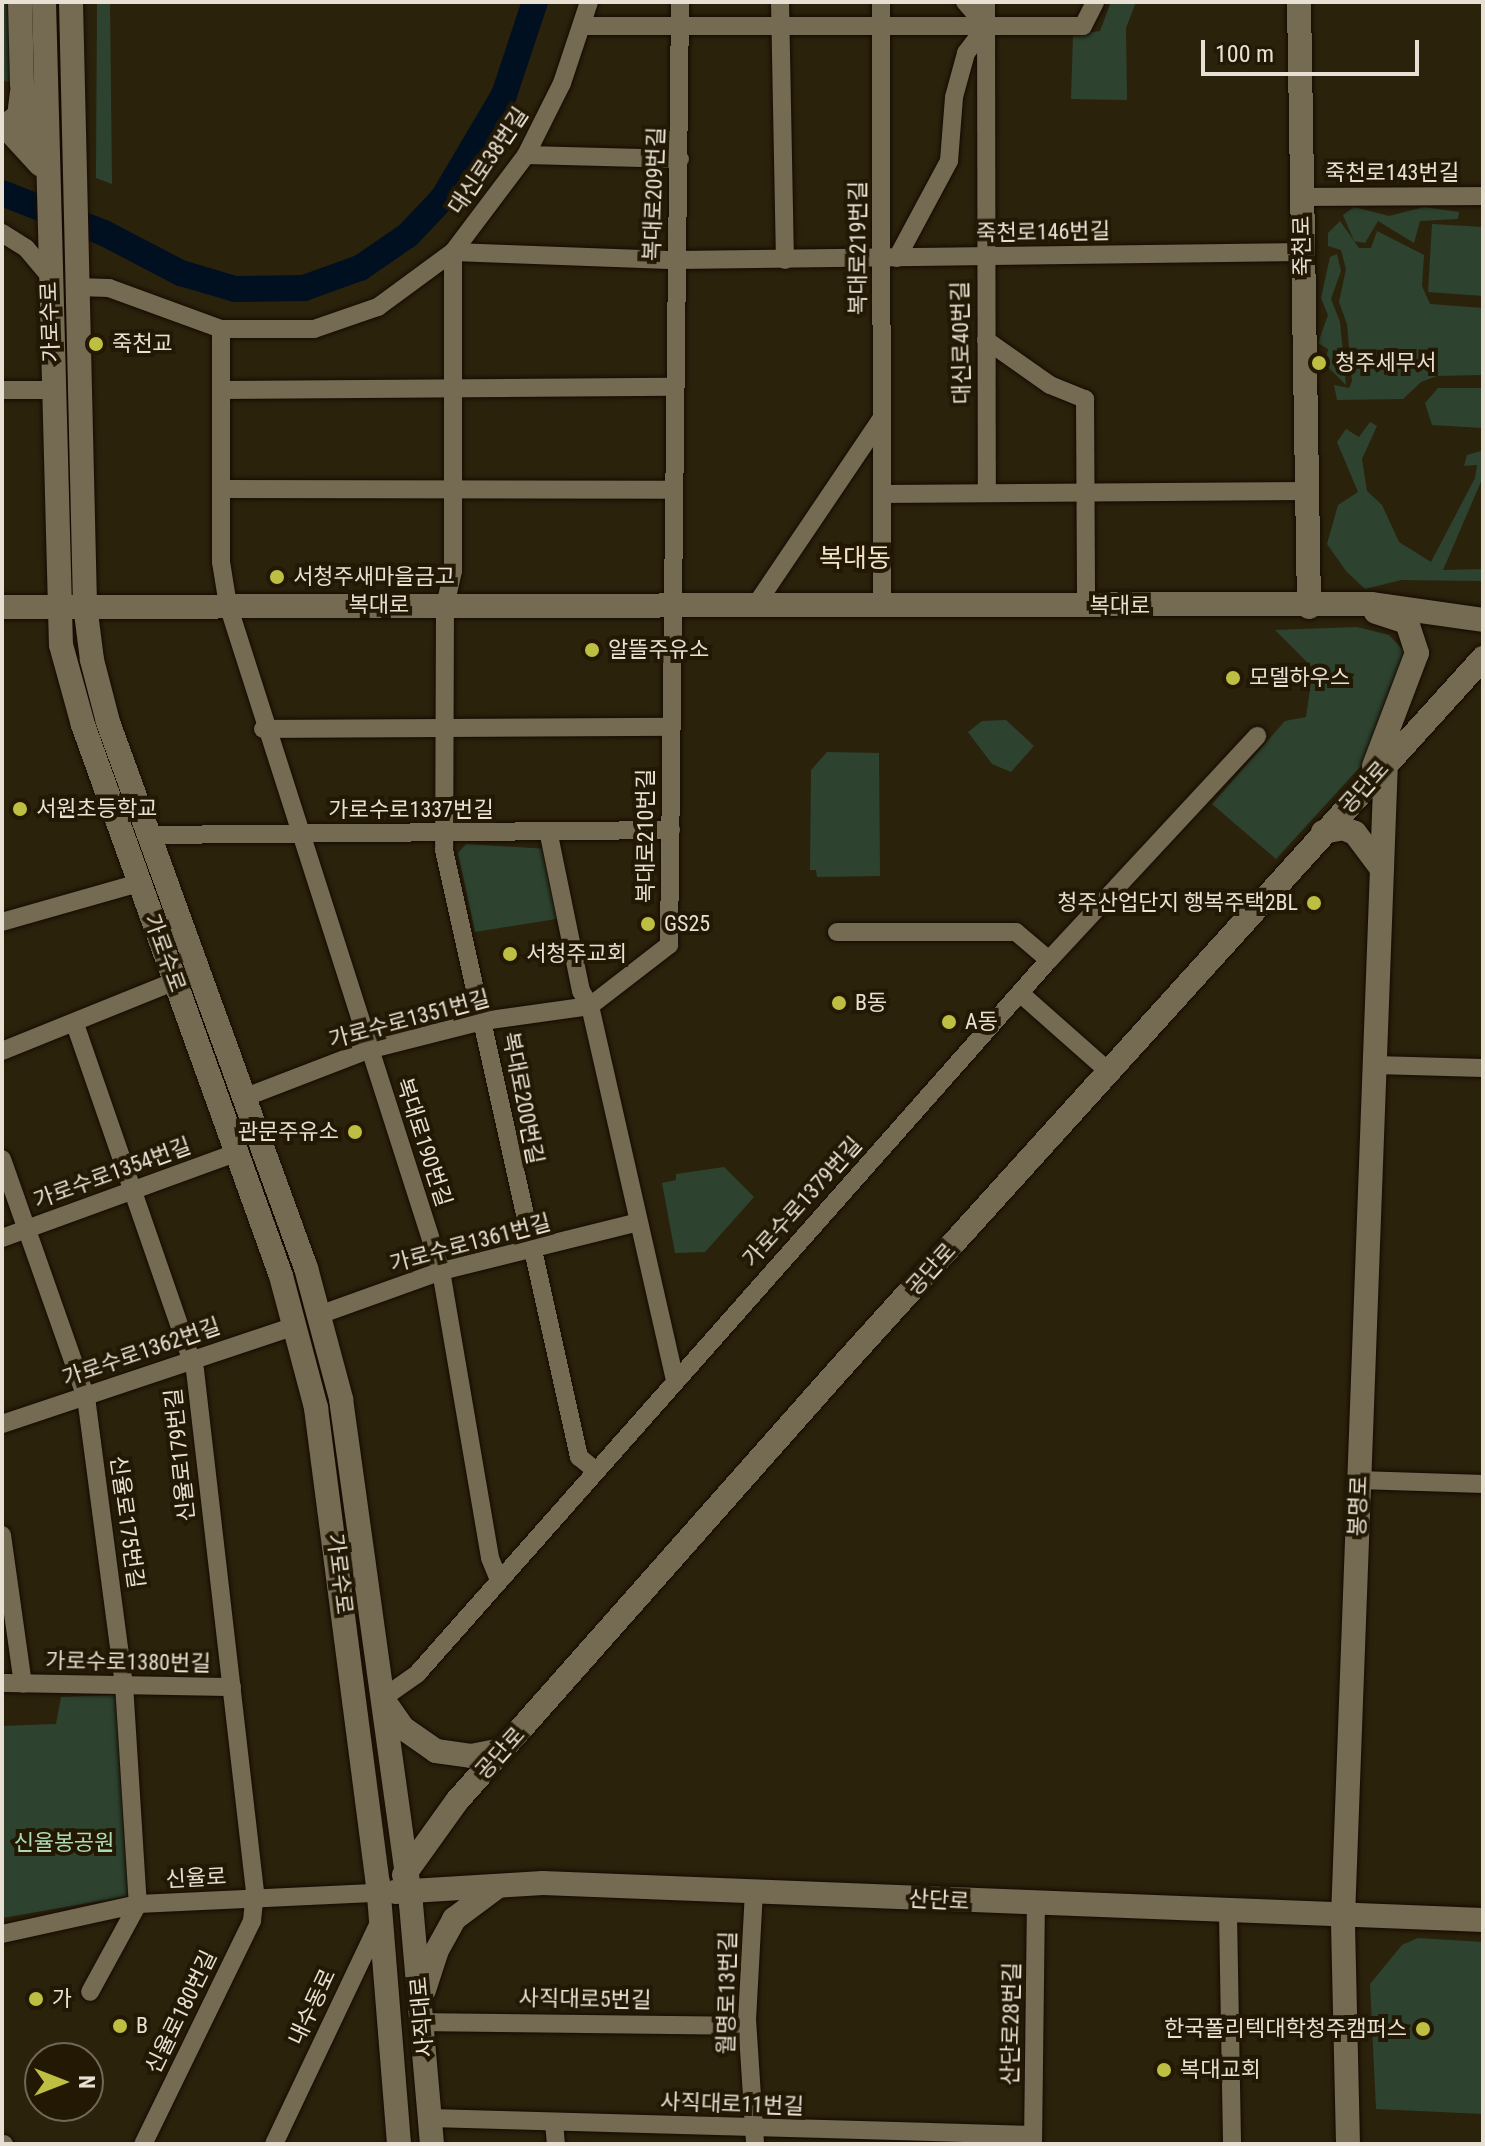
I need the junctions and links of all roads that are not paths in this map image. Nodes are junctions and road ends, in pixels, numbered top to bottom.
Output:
1 (20, 2) edge
2 (44, 2) edge
3 (71, 2) edge
4 (88, 2) edge
5 (589, 2) edge
6 (680, 2) edge
7 (780, 2) edge
8 (881, 2) edge
9 (965, 2) edge
10 (986, 2) edge
11 (1095, 2) edge
12 (1299, 2) edge
13 (880, 22) junction
14 (781, 23) junction
15 (680, 24) junction
16 (582, 26) junction
17 (986, 26) junction
18 (22, 84) junction
19 (3, 125) edge
20 (526, 155) junction
21 (680, 159) junction
22 (47, 172) junction
23 (75, 183) junction
24 (1483, 196) edge
25 (1302, 197) junction
26 (2, 233) edge
27 (453, 252) junction
28 (1303, 252) junction
29 (983, 257) junction
30 (889, 258) junction
31 (676, 260) junction
32 (785, 260) junction
33 (49, 275) junction
34 (77, 287) junction
35 (221, 329) junction
36 (986, 340) junction
37 (674, 387) junction
38 (453, 388) junction
39 (2, 390) edge
40 (52, 390) junction
41 (221, 390) junction
42 (882, 418) junction
43 (221, 489) junction
44 (453, 490) junction
45 (672, 490) junction
46 (1087, 491) junction
47 (1306, 491) junction
48 (987, 492) junction
49 (882, 494) junction
50 (1483, 602) edge
51 (1363, 604) junction
52 (58, 605) junction
53 (85, 605) junction
54 (228, 605) junction
55 (445, 605) junction
56 (671, 605) junction
57 (755, 606) junction
58 (882, 606) junction
59 (1086, 606) junction
60 (2, 607) edge
61 (1309, 607) junction
62 (1483, 620) edge
63 (1483, 658) edge
64 (443, 725) junction
65 (670, 727) junction
66 (263, 729) junction
67 (1257, 736) dead end
68 (1386, 763) junction
69 (1365, 786) junction
70 (671, 830) junction
71 (1323, 832) junction
72 (300, 834) junction
73 (444, 834) junction
74 (151, 835) junction
75 (549, 835) junction
76 (1382, 869) junction
77 (139, 883) junction
78 (2, 922) edge
79 (837, 932) dead end
80 (669, 945) joint
81 (1049, 960) junction
82 (175, 981) junction
83 (1021, 994) junction
84 (590, 1006) junction
85 (483, 1021) junction
86 (75, 1024) junction
87 (368, 1050) junction
88 (2, 1051) edge
89 (1375, 1065) junction
90 (1483, 1068) edge
91 (1108, 1071) junction
92 (246, 1097) junction
93 (238, 1152) junction
94 (2, 1159) edge
95 (132, 1194) junction
96 (635, 1223) junction
97 (27, 1230) junction
98 (2, 1238) edge
99 (530, 1252) junction
100 (441, 1271) junction
101 (319, 1315) junction
102 (295, 1326) junction
103 (188, 1360) junction
104 (675, 1380) junction
105 (86, 1397) junction
106 (2, 1424) edge
107 (594, 1469) junction
108 (1359, 1480) junction
109 (1483, 1484) edge
110 (3, 1542) edge
111 (499, 1580) junction
112 (2, 1683) edge
113 (23, 1684) junction
114 (124, 1684) junction
115 (232, 1687) junction
116 (383, 1698) junction
117 (502, 1750) junction
118 (501, 1885) junction
119 (397, 1886) junction
120 (754, 1891) junction
121 (255, 1899) junction
122 (138, 1904) junction
123 (1036, 1905) junction
124 (1228, 1913) junction
125 (1343, 1917) junction
126 (1483, 1920) edge
127 (380, 1923) junction
128 (2, 1934) edge
129 (90, 1992) dead end
130 (422, 2013) junction
131 (747, 2026) junction
132 (430, 2118) junction
133 (554, 2122) junction
134 (754, 2136) edge
135 (908, 2138) edge
136 (1033, 2140) edge
137 (143, 2144) edge
138 (274, 2144) edge
139 (399, 2144) edge
140 (432, 2144) edge
141 (556, 2144) edge
142 (1232, 2144) edge
143 (1348, 2144) edge

1 - 18 street
2 - 22 street, 가로수로
3 - 23 street, 가로수로
4 - 23 street
5 - 16 street, 대신로38번길
6 - 15 street, 복대로209번길
7 - 14 street
8 - 13 street, 복대로219번길
9 - 17 street
10 - 17 street, 대신로40번길
11 - 17 street
12 - 25 street, 죽천로
13 - 14 street
13 - 17 street
13 - 30 street, 복대로219번길
14 - 15 street
14 - 32 street
15 - 16 street
15 - 21 street, 복대로209번길
16 - 20 street, 대신로38번길
17 - 29 street, 대신로40번길
17 - 30 street
18 - 19 street
18 - 22 street
19 - 22 street
20 - 21 street
20 - 27 street, 대신로38번길
21 - 31 street, 복대로209번길
22 - 33 street, 가로수로
23 - 34 street, 가로수로
24 - 25 street, 죽천로143번길
25 - 28 street, 죽천로
26 - 33 street
27 - 31 street, 죽천로146번길
27 - 35 street, 대신로38번길
27 - 38 street, 복대로200번길
28 - 29 street, 죽천로146번길
28 - 47 street, 죽천로
29 - 30 street, 죽천로146번길
29 - 36 street, 대신로40번길
30 - 32 street, 죽천로146번길
30 - 42 street, 복대로219번길
31 - 32 street, 죽천로146번길
31 - 37 street, 복대로209번길
33 - 40 street, 가로수로
34 - 35 street
34 - 53 street, 가로수로
35 - 41 street, 복대로190번길
36 - 46 street
36 - 48 street, 대신로40번길
37 - 38 street
37 - 45 street, 복대로209번길
38 - 41 street
38 - 44 street, 복대로200번길
39 - 40 street
40 - 52 street, 가로수로
41 - 43 street, 복대로190번길
42 - 49 street, 복대로219번길
42 - 57 street
43 - 44 street
43 - 54 street, 복대로190번길
44 - 45 street
44 - 55 street, 복대로200번길
45 - 56 street, 복대로209번길
46 - 47 street
46 - 48 street
46 - 59 street
47 - 61 street, 죽천로
48 - 49 street
49 - 58 street, 복대로219번길
50 - 51 street
51 - 61 street, 복대로
51 - 62 street, 복대로
51 - 69 street
52 - 53 street, 복대로
52 - 60 street, 복대로
52 - 77 street, 가로수로
53 - 54 street, 복대로
53 - 74 street, 가로수로
54 - 55 street, 복대로
54 - 66 street, 복대로190번길
55 - 56 street, 복대로
55 - 64 street, 복대로200번길
56 - 57 street, 복대로
56 - 65 street, 복대로210번길
57 - 58 street, 복대로
58 - 59 street, 복대로
59 - 61 street, 복대로
63 - 68 street, 공단로
64 - 65 street
64 - 66 street
64 - 73 street, 복대로200번길
65 - 70 street, 복대로210번길
66 - 72 street, 복대로190번길
67 - 81 street, 가로수로1379번길
68 - 69 street, 공단로
68 - 76 street, 봉명로
69 - 71 street, 공단로
70 - 75 street, 가로수로1337번길
70 - 80 street, 복대로210번길
71 - 76 street
71 - 91 street, 공단로
72 - 73 street, 가로수로1337번길
72 - 74 street, 가로수로1337번길
72 - 87 street, 복대로190번길
73 - 75 street, 가로수로1337번길
73 - 85 street, 복대로200번길
74 - 92 street, 가로수로
75 - 84 street
76 - 89 street, 봉명로
77 - 78 street
77 - 82 street, 가로수로
79 - 81 street
80 - 84 street, 가로수로1351번길
81 - 83 street, 가로수로1379번길
82 - 86 street
82 - 93 street, 가로수로
83 - 91 street
83 - 104 street, 가로수로1379번길
84 - 85 street, 가로수로1351번길
84 - 96 street
85 - 87 street, 가로수로1351번길
85 - 99 street, 복대로200번길
86 - 88 street
86 - 95 street, 신율로179번길
87 - 92 street, 가로수로1351번길
87 - 100 street, 복대로190번길
89 - 90 street
89 - 108 street, 봉명로
91 - 117 street, 공단로
92 - 101 street, 가로수로
93 - 95 street, 가로수로1354번길
93 - 102 street, 가로수로
94 - 97 street, 신율로175번길
95 - 97 street, 가로수로1354번길
95 - 103 street, 신율로179번길
96 - 99 street, 가로수로1361번길
96 - 104 street
97 - 98 street, 가로수로1354번길
97 - 105 street, 신율로175번길
99 - 100 street, 가로수로1361번길
99 - 107 street, 복대로200번길
100 - 101 street, 가로수로1361번길
100 - 111 street, 복대로190번길
101 - 116 street, 가로수로
102 - 103 street, 가로수로1362번길
102 - 119 street, 가로수로
103 - 105 street, 가로수로1362번길
103 - 115 street, 신율로179번길
104 - 107 street, 가로수로1379번길
105 - 106 street, 가로수로1362번길
105 - 114 street, 신율로175번길
107 - 111 street, 가로수로1379번길
108 - 109 street
108 - 125 street, 봉명로
110 - 113 street, 가로수로1380번길
111 - 116 street, 가로수로1379번길
112 - 113 street, 가로수로1380번길
113 - 114 street, 가로수로1380번길
114 - 115 street, 가로수로1380번길
114 - 122 street, 신율로175번길
115 - 121 street, 신율로179번길
116 - 117 street
116 - 119 street, 가로수로
117 - 119 street, 공단로
118 - 119 street, 산단로
118 - 120 street, 산단로
118 - 130 street
119 - 121 street, 신율로
119 - 127 street, 사직대로
119 - 130 street, 사직대로
120 - 123 street, 산단로
120 - 131 street, 월명로13번길
121 - 122 street, 신율로
121 - 137 street, 신율로180번길
122 - 128 street, 신율로
122 - 129 street
123 - 124 street, 산단로
123 - 136 street, 산단로28번길
124 - 125 street, 산단로
124 - 142 street
125 - 126 street, 산단로
125 - 143 street, 봉명로
127 - 138 street, 내수동로
127 - 139 street, 사직대로
130 - 131 street, 사직대로5번길
130 - 132 street, 사직대로
131 - 134 street, 월명로13번길
132 - 133 street, 사직대로11번길
132 - 140 street, 사직대로
133 - 134 street, 사직대로11번길
133 - 141 street
134 - 135 street, 사직대로11번길
135 - 136 street, 사직대로11번길

